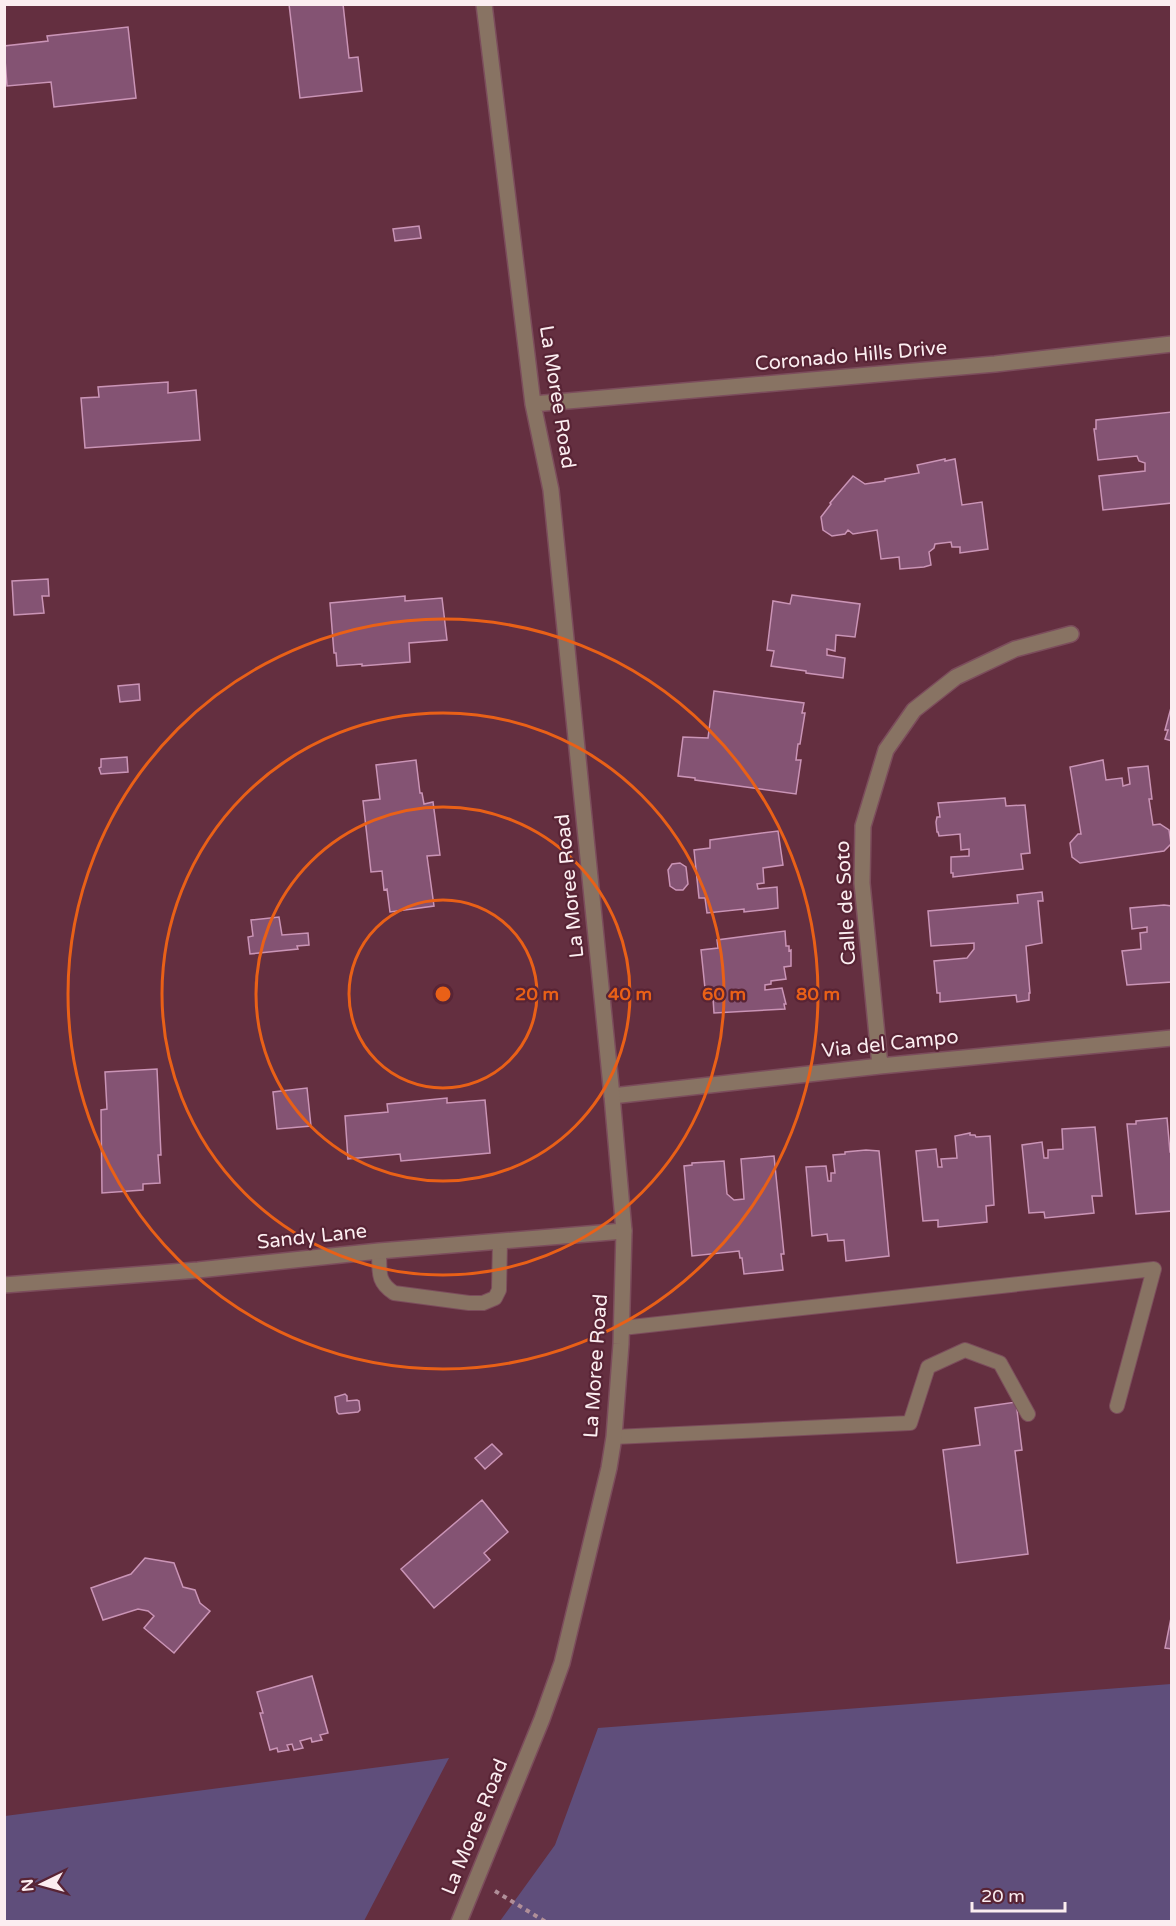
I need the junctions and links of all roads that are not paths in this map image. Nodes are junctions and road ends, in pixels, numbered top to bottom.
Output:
1 (484, 4) edge
2 (1172, 344) edge
3 (533, 404) junction
4 (1071, 634) dead end
5 (1172, 1038) edge
6 (880, 1066) junction
7 (612, 1096) junction
8 (624, 1231) junction
9 (500, 1242) junction
10 (379, 1251) junction
11 (4, 1285) edge
12 (621, 1328) junction
13 (1117, 1406) dead end
14 (1028, 1414) dead end
15 (614, 1437) junction
16 (459, 1922) edge

1 - 3 street, La Moree Road
2 - 3 street, Coronado Hills Drive
3 - 7 street, La Moree Road
4 - 6 street, Calle de Soto
5 - 6 street, Via del Campo
6 - 7 street, Via del Campo
7 - 8 street, La Moree Road
8 - 9 street, Sandy Lane
8 - 12 street, La Moree Road
9 - 10 street, Sandy Lane
9 - 10 lane
10 - 11 street, Sandy Lane
12 - 13 lane
12 - 15 street, La Moree Road
14 - 15 lane
15 - 16 street, La Moree Road

